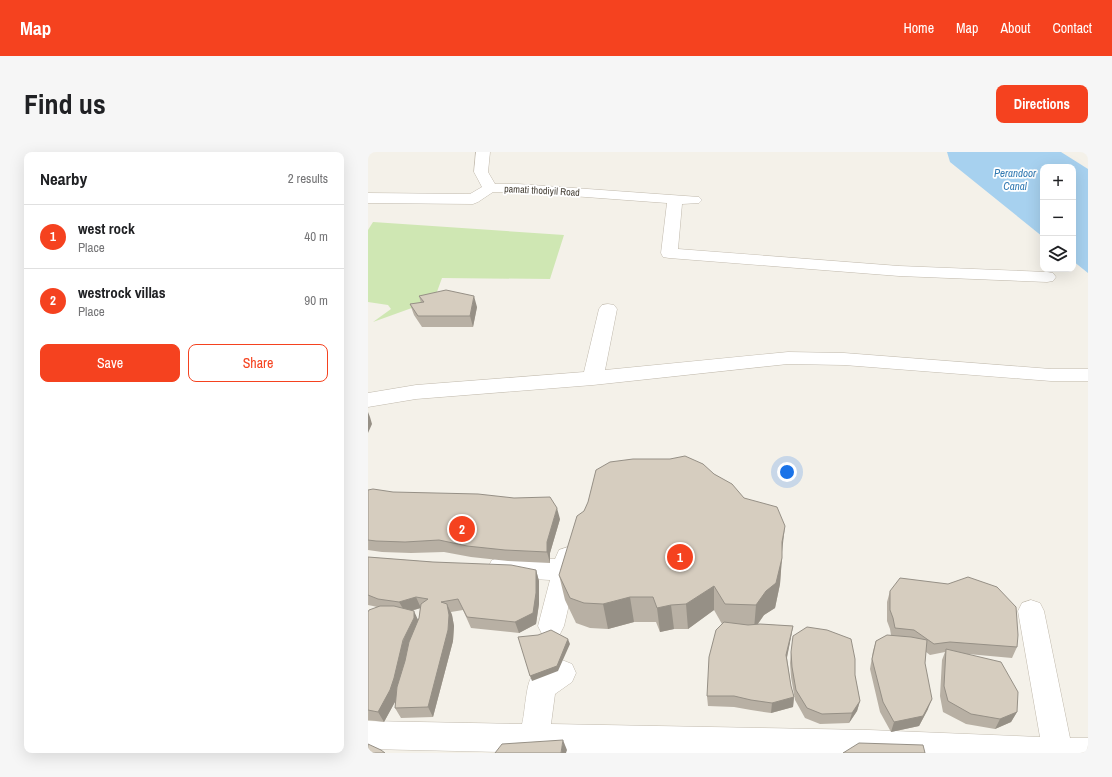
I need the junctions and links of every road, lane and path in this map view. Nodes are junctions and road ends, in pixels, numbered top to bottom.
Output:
1 (483, 152) edge
2 (490, 188) junction
3 (675, 199) junction
4 (694, 200) dead end
5 (370, 201) edge
6 (1047, 276) dead end
7 (608, 309) dead end
8 (1088, 375) edge
9 (593, 378) junction
10 (368, 400) edge
11 (574, 532) edge
12 (478, 566) edge
13 (565, 570) junction
14 (1031, 611) dead end
15 (551, 626) dead end
16 (562, 673) dead end
17 (368, 735) edge
18 (532, 738) junction
19 (1058, 752) junction
20 (1088, 752) edge

1 - 2 street
2 - 3 street, pamati thodiyil Road
2 - 5 street, pamati thodiyil Road
3 - 4 street, pamati thodiyil Road
3 - 6 street
7 - 9 street
8 - 9 street
9 - 10 street
11 - 13 street
12 - 13 street
13 - 15 street
14 - 19 street
16 - 18 street
17 - 18 street
18 - 19 street
19 - 20 street

